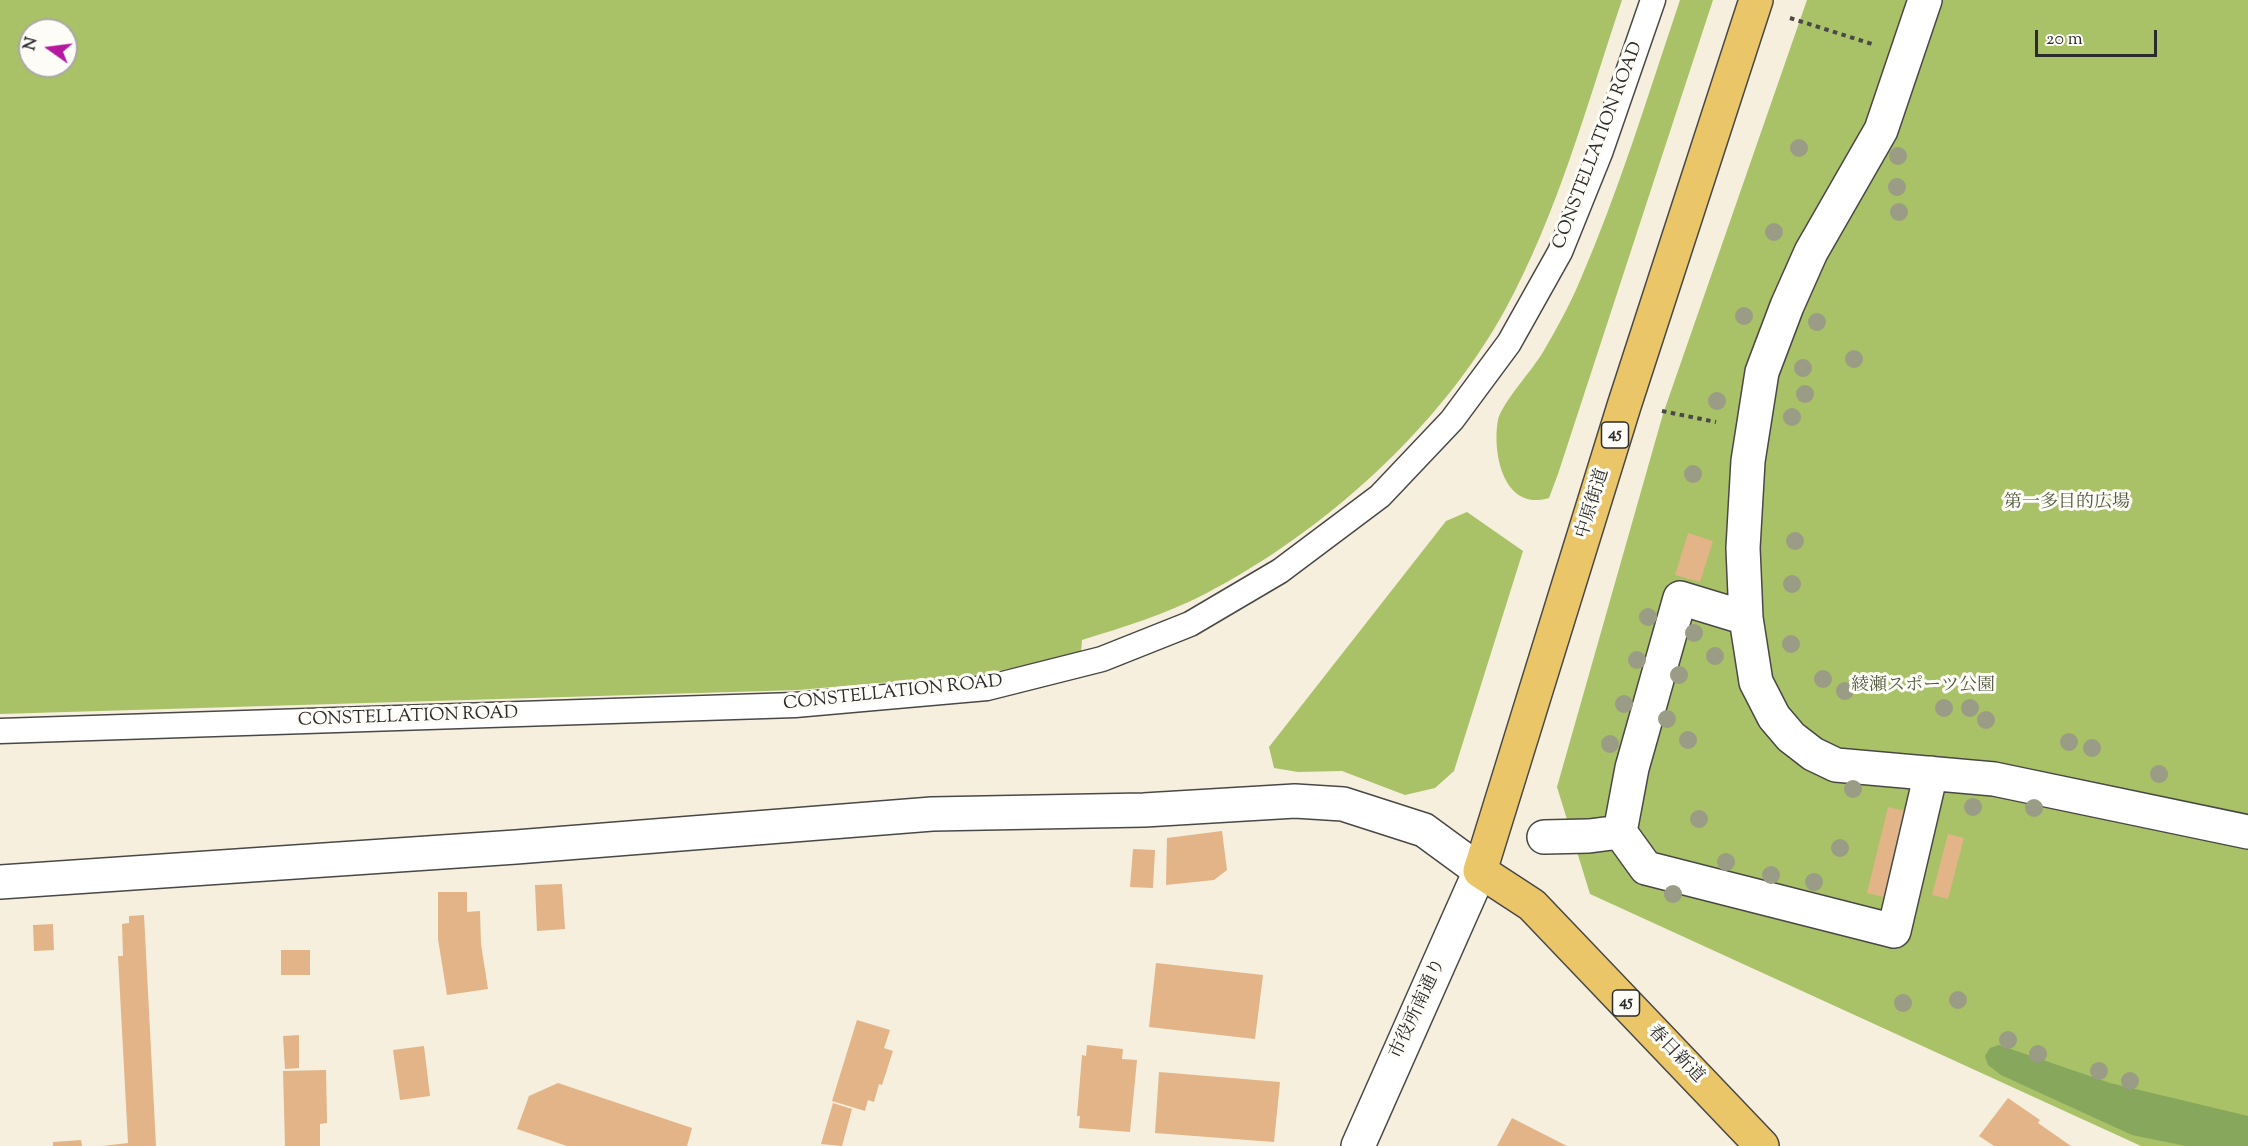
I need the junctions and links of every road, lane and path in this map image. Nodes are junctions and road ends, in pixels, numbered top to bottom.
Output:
1 (1653, 0) edge
2 (1756, 0) edge
3 (1925, 0) edge
4 (1787, 17) dead end
5 (1908, 55) junction
6 (1655, 409) dead end
7 (1752, 430) junction
8 (1746, 618) junction
9 (0, 731) edge
10 (1931, 773) junction
11 (1620, 832) junction
12 (2248, 832) edge
13 (1544, 837) dead end
14 (1480, 871) junction
15 (0, 882) edge
16 (1358, 1146) edge
17 (1762, 1146) edge

1 - 9 lane, CONSTELLATION ROAD
2 - 14 main road, 中原街道 / 45
3 - 5 street
4 - 5 path
5 - 7 street
6 - 7 path
7 - 8 street
8 - 10 street
8 - 11 street
10 - 11 street
10 - 12 street
11 - 13 street
14 - 15 street
14 - 16 street, 市役所南通り
14 - 17 main road, 春日新道 / 45

